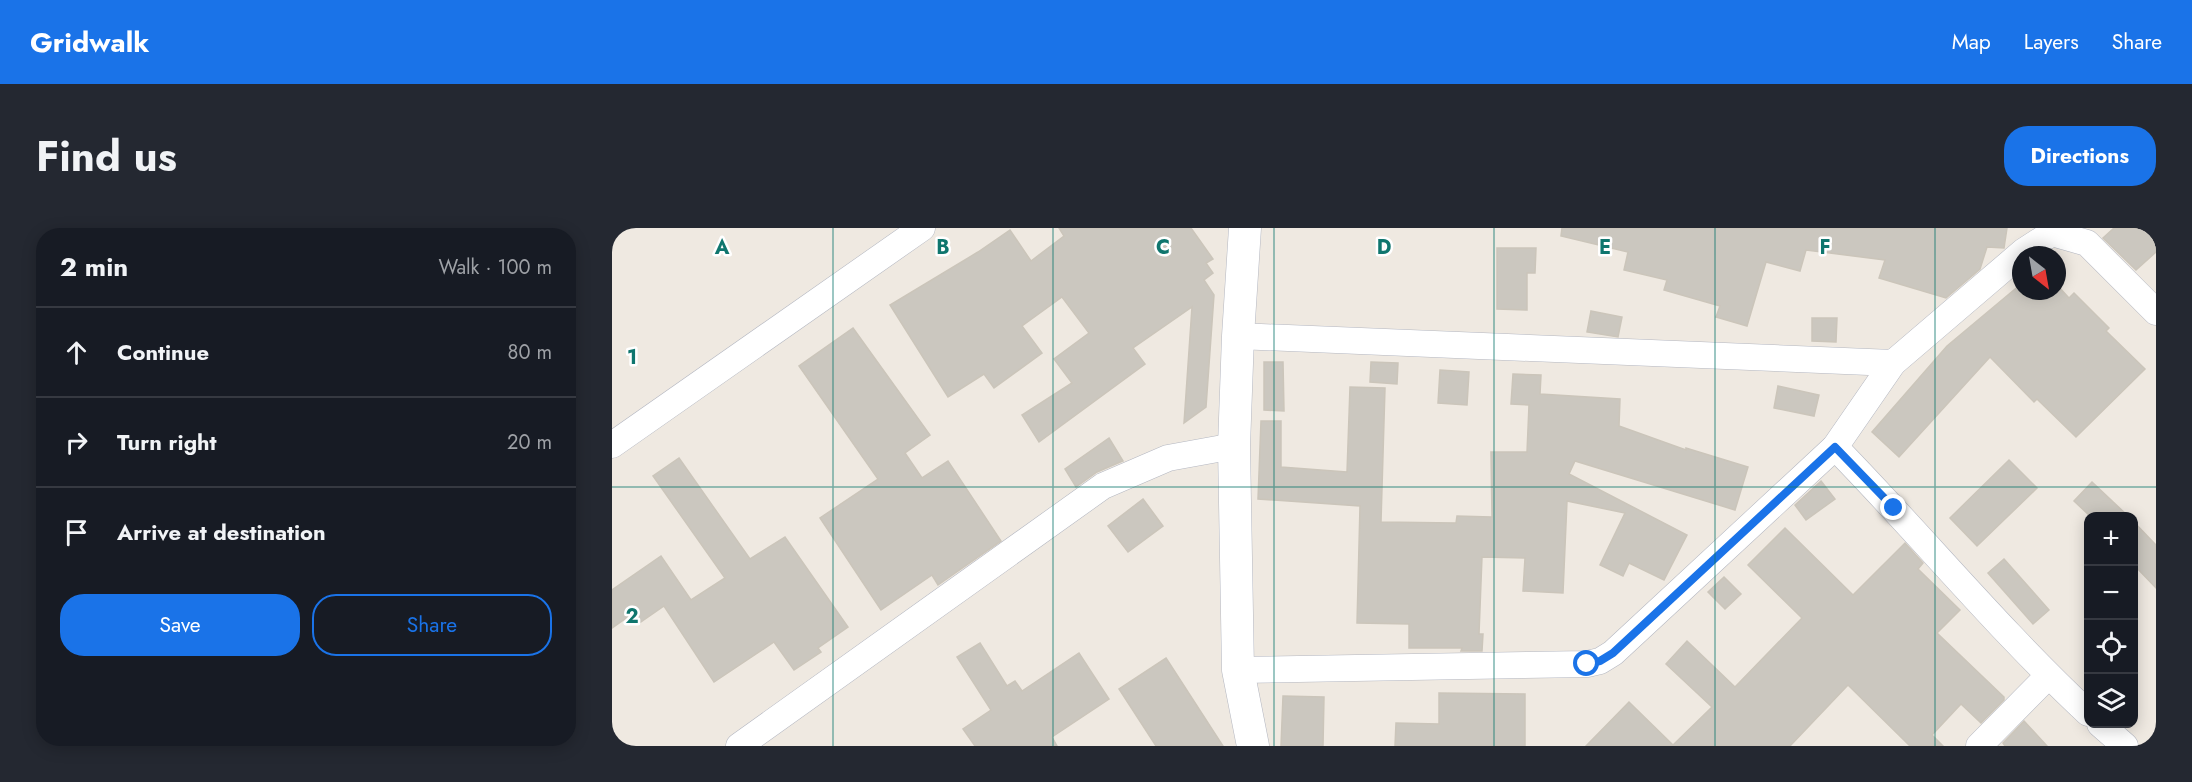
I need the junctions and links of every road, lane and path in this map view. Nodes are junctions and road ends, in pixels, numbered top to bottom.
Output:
1 (922, 228) edge
2 (1245, 228) edge
3 (2156, 312) edge
4 (1238, 336) junction
5 (1893, 363) junction
6 (612, 445) edge
7 (1234, 447) junction
8 (1835, 447) junction
9 (1238, 670) junction
10 (2048, 676) junction
11 (2084, 709) edge
12 (2105, 728) edge
13 (739, 746) edge
14 (1253, 746) edge
15 (1979, 746) edge
16 (2125, 746) edge

1 - 6 street
2 - 4 street
3 - 5 street
4 - 5 street
4 - 7 street
5 - 8 street
7 - 9 street
7 - 13 street
8 - 9 street
8 - 10 street
9 - 14 street
10 - 11 street
10 - 15 street
12 - 16 street

